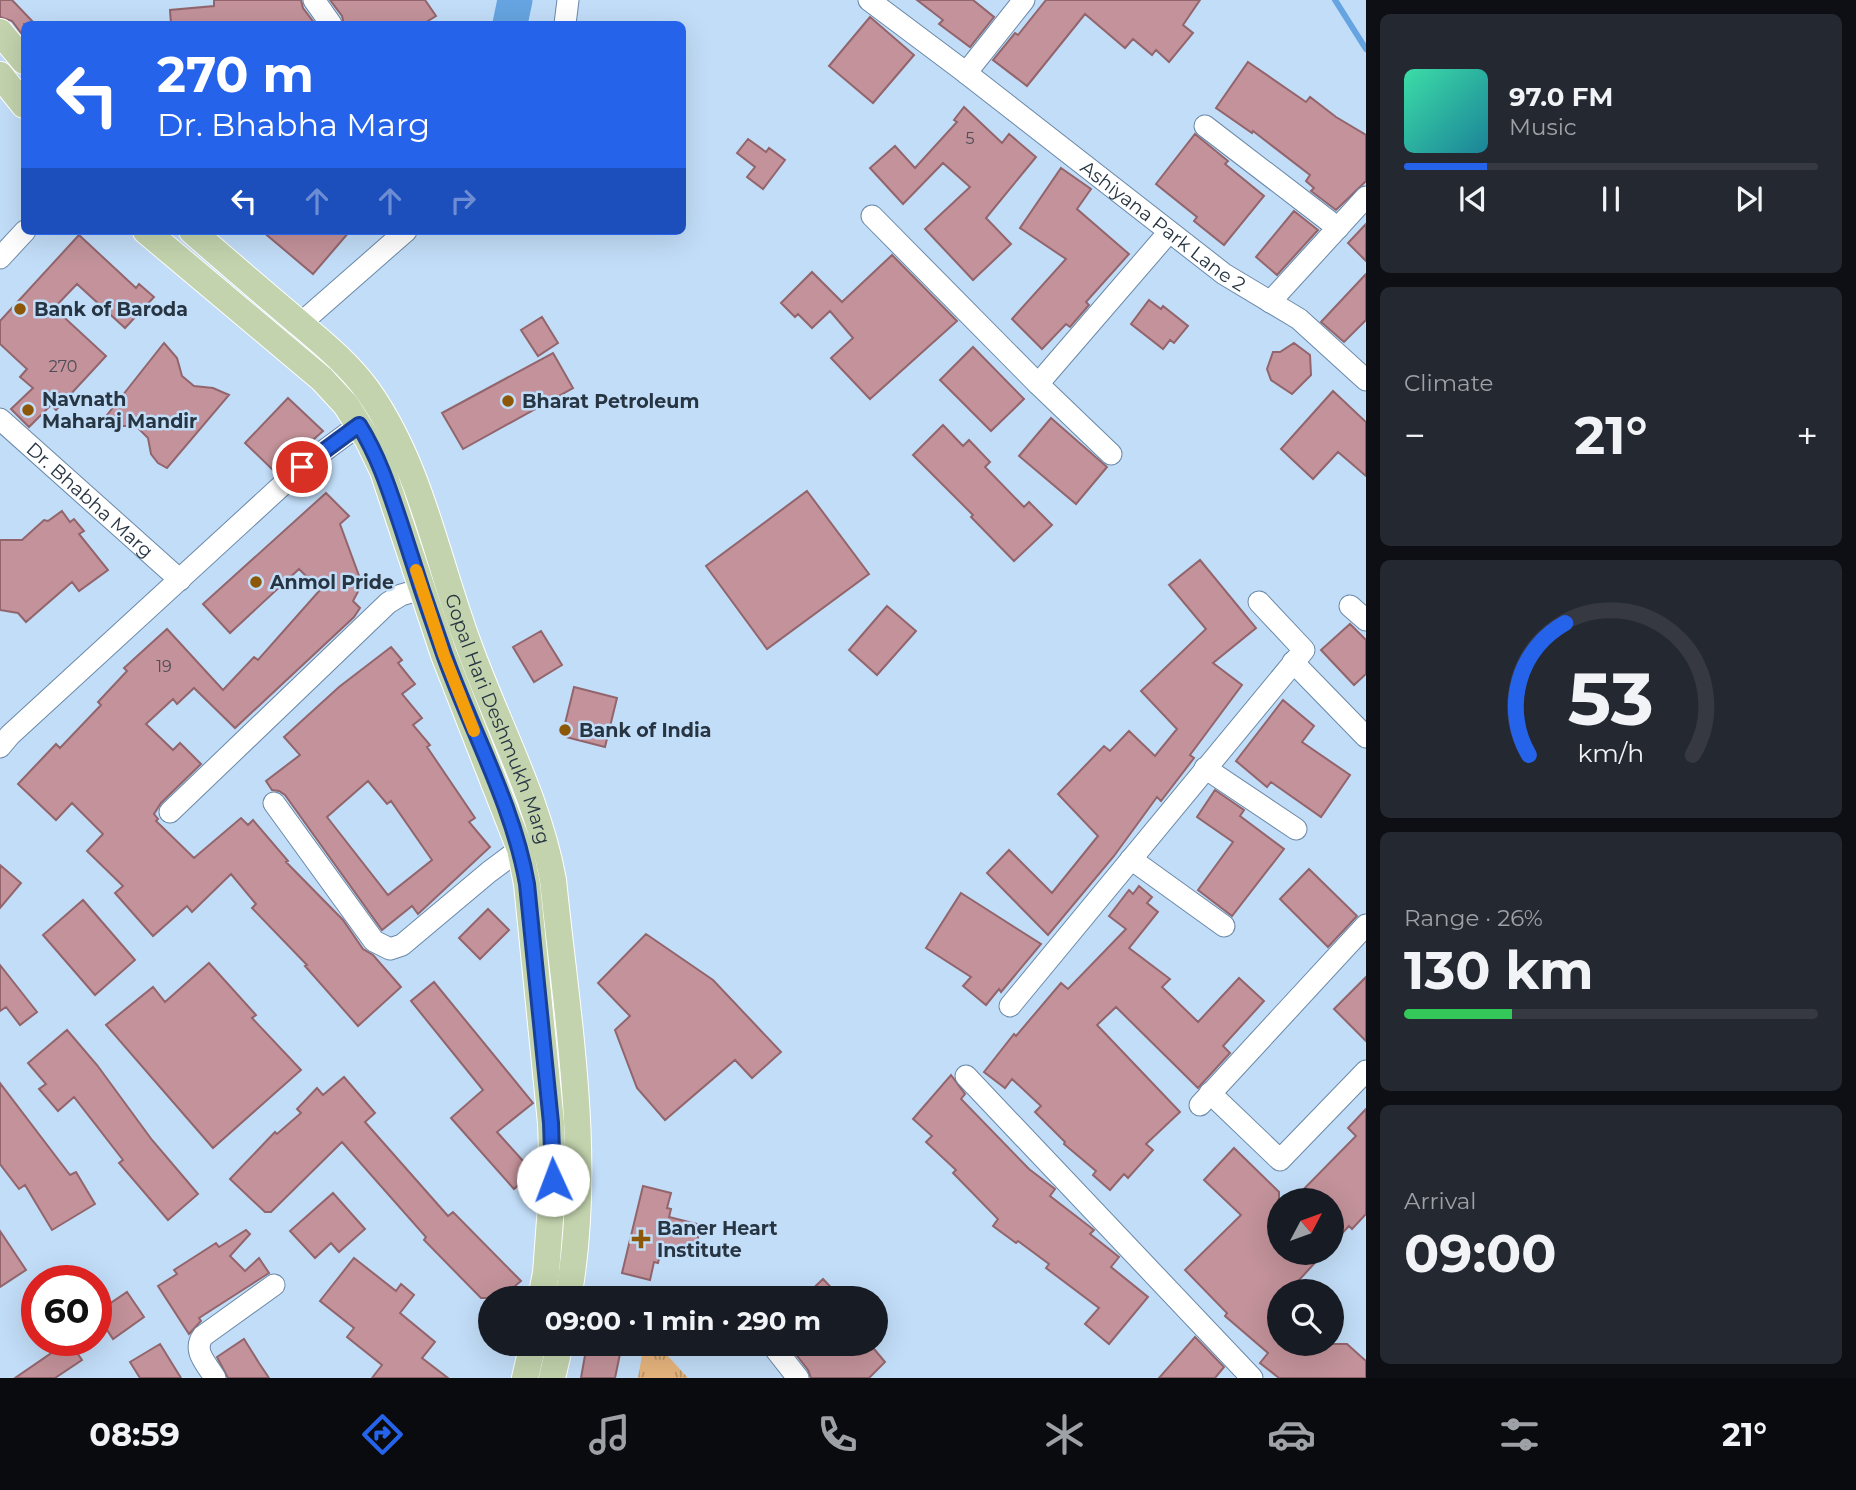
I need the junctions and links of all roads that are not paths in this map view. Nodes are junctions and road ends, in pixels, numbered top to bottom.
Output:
1 (314, 0) edge
2 (568, 0) edge
3 (869, 0) edge
4 (1024, 0) edge
5 (329, 21) edge
6 (565, 21) edge
7 (964, 71) junction
8 (0, 75) edge
9 (21, 101) edge
10 (1205, 126) dead end
11 (1366, 197) edge
12 (872, 216) dead end
13 (1338, 228) junction
14 (1169, 232) junction
15 (21, 235) edge
16 (151, 235) edge
17 (197, 235) edge
18 (401, 235) edge
19 (0, 258) edge
20 (1270, 302) junction
21 (300, 324) junction
22 (1366, 380) edge
23 (1038, 384) junction
24 (0, 419) edge
25 (359, 425) junction
26 (1111, 454) dead end
27 (432, 534) junction
28 (406, 541) junction
29 (180, 580) junction
30 (422, 589) junction
31 (1259, 602) dead end
32 (1293, 662) junction
33 (3, 736) edge
34 (1366, 737) edge
35 (1205, 768) junction
36 (274, 803) dead end
37 (170, 812) dead end
38 (1296, 829) dead end
39 (549, 859) junction
40 (1130, 859) junction
41 (522, 860) junction
42 (1366, 925) edge
43 (1224, 926) dead end
44 (1010, 1006) dead end
45 (1366, 1071) edge
46 (967, 1076) dead end
47 (274, 1285) dead end
48 (543, 1286) edge
49 (569, 1286) edge
50 (531, 1356) edge
51 (557, 1356) edge
52 (781, 1356) edge
53 (215, 1378) edge
54 (526, 1378) edge
55 (552, 1378) edge
56 (798, 1378) edge
57 (1252, 1378) edge

1 - 5 street
2 - 6 street
3 - 7 street, Ashiyana Park Lane 2
4 - 7 street
7 - 14 street, Ashiyana Park Lane 2
8 - 9 main road
10 - 13 street
11 - 13 street
12 - 23 street
13 - 20 street
14 - 20 street, Ashiyana Park Lane 2
14 - 23 street
15 - 19 street
16 - 25 main road, Gopal Hari Deshmukh Marg
17 - 21 main road, Gopal Hari Deshmukh Marg
18 - 21 street
20 - 22 street, Ashiyana Park Lane 2
21 - 27 main road, Gopal Hari Deshmukh Marg
23 - 26 street
24 - 29 street, Dr. Bhabha Marg
25 - 28 main road, Gopal Hari Deshmukh Marg
25 - 29 street
27 - 28 main road
27 - 39 main road, Gopal Hari Deshmukh Marg
28 - 30 main road, Gopal Hari Deshmukh Marg
29 - 33 street
30 - 37 street
30 - 41 main road, Gopal Hari Deshmukh Marg
31 - 32 street
32 - 34 street
32 - 35 street
35 - 38 street
35 - 40 street
36 - 41 street
39 - 41 main road
39 - 49 main road, Gopal Hari Deshmukh Marg
40 - 43 street
40 - 44 street
41 - 48 main road, Gopal Hari Deshmukh Marg
42 - 45 street
46 - 57 street
47 - 53 street
50 - 54 main road
51 - 55 main road
52 - 56 street

